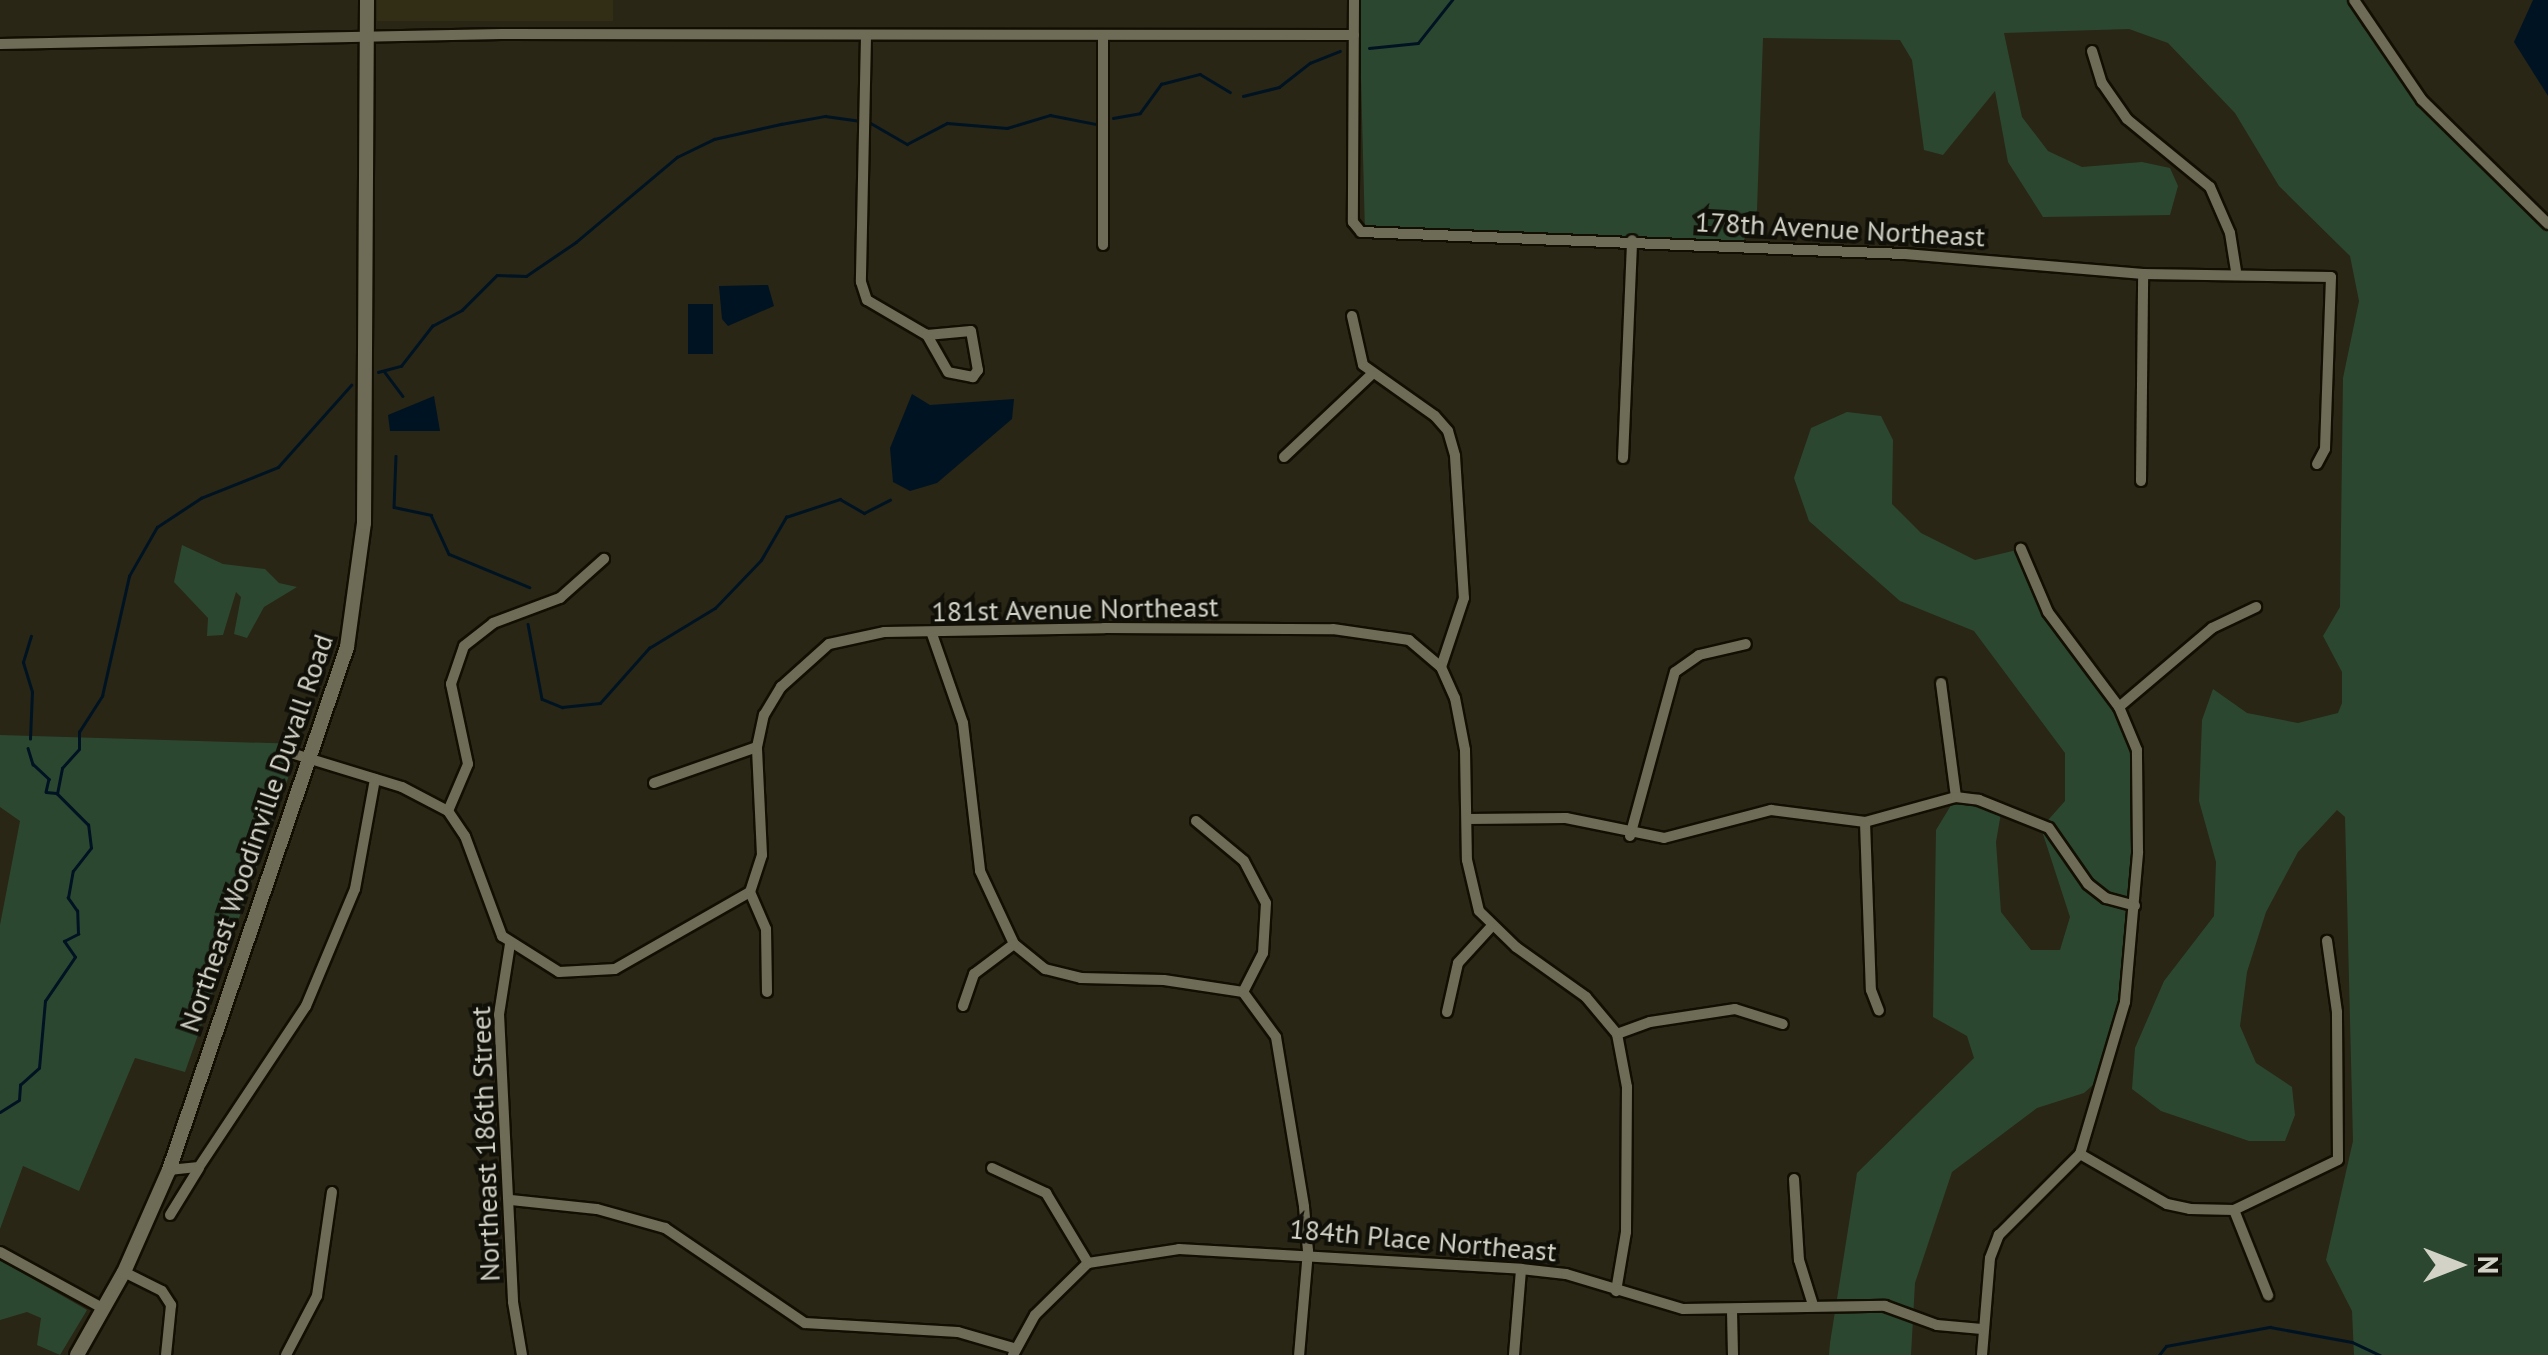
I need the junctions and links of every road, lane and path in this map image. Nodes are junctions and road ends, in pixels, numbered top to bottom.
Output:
1 (367, 0) edge
2 (1354, 0) edge
3 (2354, 0) edge
4 (1354, 35) junction
5 (367, 36) junction
6 (866, 36) junction
7 (1103, 37) junction
8 (0, 44) edge
9 (2092, 51) dead end
10 (2548, 224) edge
11 (1632, 240) junction
12 (1103, 245) dead end
13 (2236, 271) junction
14 (2142, 274) junction
15 (1352, 316) dead end
16 (926, 335) junction
17 (1371, 375) junction
18 (1284, 457) dead end
19 (1624, 458) dead end
20 (2317, 464) dead end
21 (2142, 481) dead end
22 (2021, 549) dead end
23 (604, 559) dead end
24 (2256, 607) dead end
25 (932, 634) junction
26 (1746, 644) dead end
27 (1441, 666) junction
28 (1941, 683) dead end
29 (2119, 706) junction
30 (757, 747) junction
31 (291, 753) dead end
32 (310, 760) junction
33 (375, 779) junction
34 (654, 783) dead end
35 (1956, 797) junction
36 (448, 811) junction
37 (1468, 819) junction
38 (1196, 820) dead end
39 (1865, 822) junction
40 (1630, 836) junction
41 (750, 892) junction
42 (2135, 906) junction
43 (1491, 927) junction
44 (2327, 941) dead end
45 (510, 944) junction
46 (1014, 944) junction
47 (767, 992) dead end
48 (1244, 992) junction
49 (962, 1006) dead end
50 (1879, 1011) dead end
51 (1447, 1012) dead end
52 (1783, 1024) dead end
53 (1617, 1034) junction
54 (2080, 1154) junction
55 (199, 1168) junction
56 (992, 1168) dead end
57 (169, 1170) junction
58 (1794, 1179) dead end
59 (332, 1192) dead end
60 (511, 1200) junction
61 (2234, 1210) junction
62 (170, 1215) dead end
63 (0, 1252) edge
64 (1308, 1252) junction
65 (1088, 1264) junction
66 (1522, 1269) junction
67 (124, 1272) junction
68 (1616, 1290) junction
69 (2268, 1295) dead end
70 (1813, 1305) junction
71 (104, 1309) junction
72 (1732, 1312) junction
73 (1982, 1329) junction
74 (1013, 1351) edge
75 (77, 1355) edge
76 (166, 1355) edge
77 (286, 1355) edge
78 (522, 1355) edge
79 (1298, 1355) edge
80 (1514, 1355) edge
81 (1733, 1355) edge
82 (1982, 1355) edge

1 - 5 main road, Northeast Woodinville Duvall Road
2 - 4 street
3 - 10 street
4 - 7 street
4 - 11 street, 178th Avenue Northeast
5 - 6 street
5 - 8 street
5 - 32 main road, Northeast Woodinville Duvall Road
6 - 7 street
6 - 16 street
7 - 12 street
9 - 13 street
11 - 14 street, 178th Avenue Northeast
11 - 19 street
13 - 14 street, 178th Avenue Northeast
13 - 20 street, 178th Avenue Northeast
14 - 21 street
15 - 17 street
16 - 16 street
17 - 18 street
17 - 27 street
22 - 29 street
23 - 36 street
24 - 29 street
25 - 27 street, 181st Avenue Northeast
25 - 30 street, 181st Avenue Northeast
25 - 46 street
26 - 40 street
27 - 37 street
28 - 35 street
29 - 42 street
30 - 34 street
30 - 41 street
31 - 32 street
32 - 33 street
32 - 57 main road, Northeast Woodinville Duvall Road
33 - 36 street
33 - 55 street
35 - 39 street
35 - 42 street
36 - 45 street
37 - 40 street
37 - 43 street
38 - 48 street
39 - 40 street
39 - 50 street
41 - 45 street
41 - 47 street
42 - 54 street
43 - 51 street
43 - 53 street
44 - 61 street
45 - 60 street, Northeast 186th Street
46 - 48 street
46 - 49 street
48 - 64 street
52 - 53 street
53 - 68 street
54 - 61 street
54 - 73 street
55 - 57 street
55 - 62 street
56 - 65 street
57 - 67 main road, Northeast Woodinville Duvall Road
58 - 70 street
59 - 77 street
60 - 74 street
60 - 78 street, Northeast 186th Street
61 - 69 street
63 - 71 street
64 - 65 street, 184th Place Northeast
64 - 66 street, 184th Place Northeast
64 - 79 street
65 - 74 street
66 - 68 street, 184th Place Northeast
66 - 80 street
67 - 71 main road, Northeast Woodinville Duvall Road
67 - 76 street
68 - 72 street, 184th Place Northeast
70 - 72 street, 184th Place Northeast
70 - 73 street, 184th Place Northeast
71 - 75 main road, Northeast Woodinville Duvall Road
72 - 81 street
73 - 82 street

